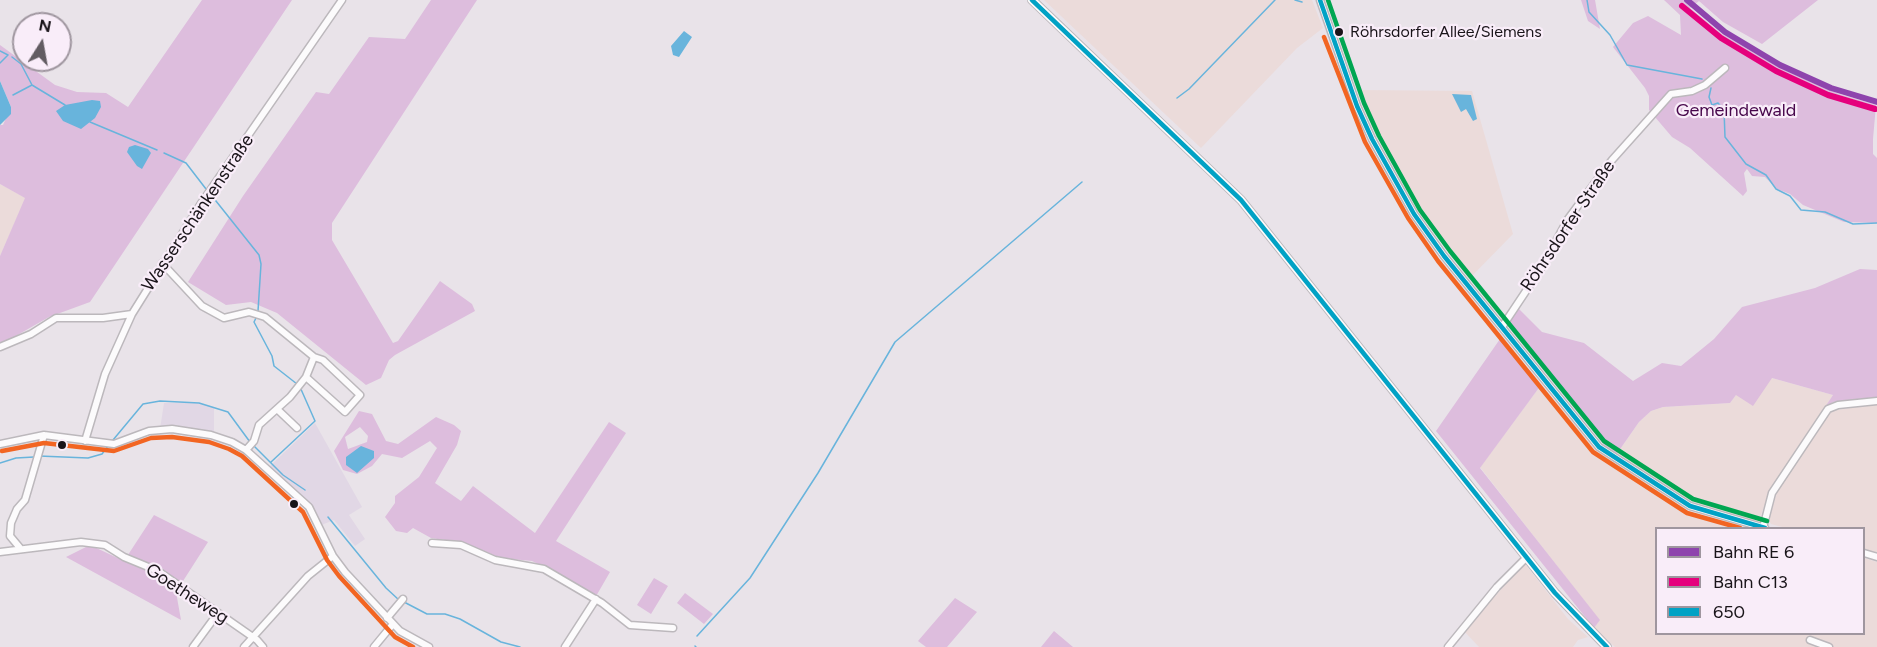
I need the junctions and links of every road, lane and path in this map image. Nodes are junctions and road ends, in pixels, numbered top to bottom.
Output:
1 (342, 0) edge
2 (1032, 0) edge
3 (1320, 0) edge
4 (1725, 68) dead end
5 (162, 263) junction
6 (132, 314) junction
7 (1502, 327) junction
8 (0, 347) edge
9 (314, 357) junction
10 (306, 377) junction
11 (1877, 401) edge
12 (277, 409) junction
13 (297, 428) dead end
14 (44, 435) junction
15 (85, 441) junction
16 (0, 444) edge
17 (250, 446) junction
18 (1761, 527) edge
19 (1764, 527) edge
20 (432, 543) dead end
21 (21, 548) junction
22 (0, 552) edge
23 (333, 556) junction
24 (1527, 557) junction
25 (596, 599) junction
26 (401, 601) dead end
27 (218, 613) junction
28 (387, 618) junction
29 (393, 624) junction
30 (673, 628) dead end
31 (252, 637) junction
32 (1810, 640) dead end
33 (193, 647) edge
34 (244, 647) edge
35 (263, 647) edge
36 (374, 647) edge
37 (429, 647) edge
38 (565, 647) edge
39 (1448, 647) edge
40 (1607, 647) edge
41 (1829, 647) edge

1 - 5 street, Wasserschänkenstraße
2 - 24 main road
3 - 7 street
4 - 7 street, Röhrsdorfer Straße
5 - 6 street, Wasserschänkenstraße
5 - 9 street
6 - 8 street
6 - 15 street, Wasserschänkenstraße
7 - 18 street
9 - 10 street
9 - 10 street
10 - 12 street
11 - 19 street
12 - 13 street
12 - 17 street
14 - 15 street
14 - 16 street
14 - 21 street
15 - 17 street
17 - 23 street
20 - 25 street
21 - 22 street, Goetheweg
21 - 27 street, Goetheweg
23 - 28 street
23 - 31 street
24 - 39 street
24 - 40 main road
25 - 30 street
25 - 38 street
26 - 28 street
27 - 31 street, Goetheweg
27 - 33 street
28 - 29 street
29 - 36 street
29 - 37 street
31 - 34 street
31 - 35 street, Goetheweg
32 - 41 street

